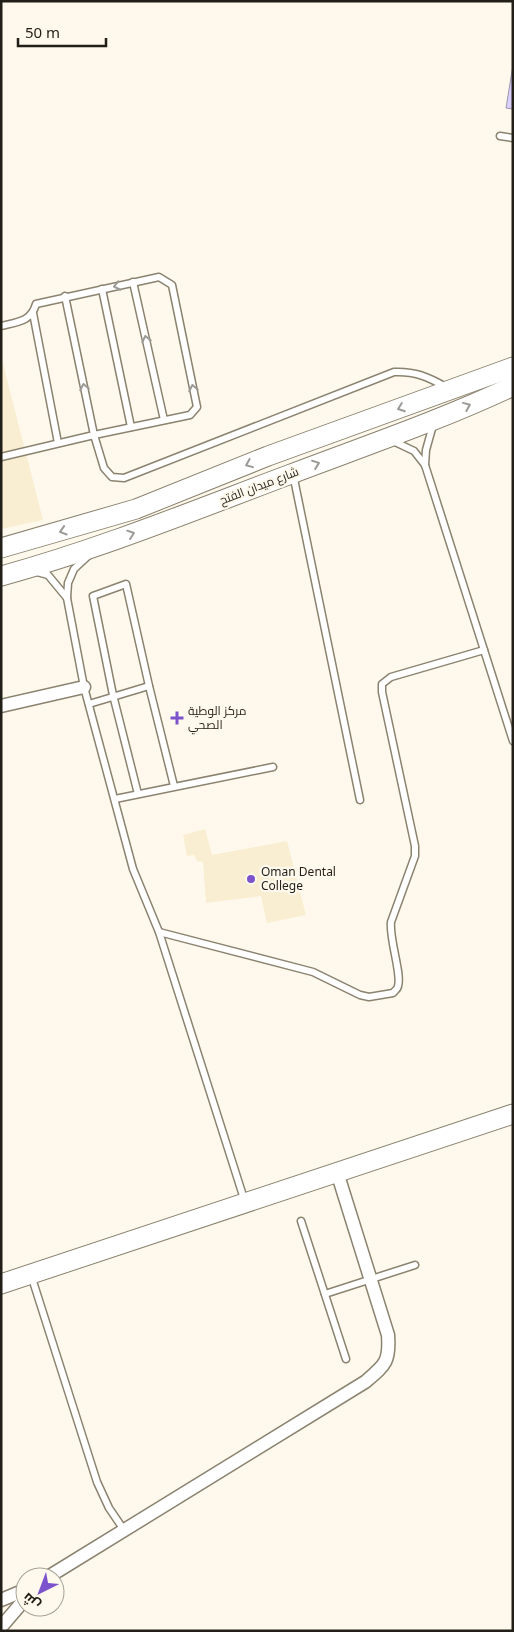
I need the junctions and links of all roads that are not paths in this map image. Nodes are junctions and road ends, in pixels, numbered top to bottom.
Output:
1 (500, 136) dead end
2 (513, 138) edge
3 (133, 282) junction
4 (102, 289) junction
5 (65, 296) junction
6 (34, 313) junction
7 (1, 326) edge
8 (513, 356) edge
9 (513, 368) edge
10 (488, 377) junction
11 (513, 386) edge
12 (451, 390) junction
13 (436, 418) junction
14 (164, 420) junction
15 (131, 427) junction
16 (94, 435) junction
17 (385, 438) junction
18 (58, 443) junction
19 (1, 457) edge
20 (425, 465) junction
21 (293, 473) junction
22 (104, 543) junction
23 (1, 548) edge
24 (21, 570) junction
25 (1, 576) edge
26 (67, 598) junction
27 (484, 650) junction
28 (148, 686) junction
29 (84, 688) junction
30 (113, 695) junction
31 (89, 704) junction
32 (1, 706) edge
33 (513, 741) edge
34 (273, 767) dead end
35 (174, 786) junction
36 (138, 794) junction
37 (115, 799) junction
38 (360, 800) dead end
39 (158, 932) junction
40 (513, 1114) edge
41 (337, 1172) junction
42 (245, 1203) junction
43 (301, 1221) dead end
44 (415, 1265) dead end
45 (30, 1274) junction
46 (371, 1281) junction
47 (1, 1284) edge
48 (325, 1294) junction
49 (346, 1359) dead end
50 (124, 1530) junction
51 (64, 1567) edge
52 (15, 1594) edge
53 (1, 1600) edge
54 (15, 1611) edge
55 (1, 1628) edge

1 - 2 lane
3 -> 4 lane
14 -> 3 lane
14 -> 3 lane
4 - 5 lane
4 - 15 lane
5 - 6 lane
16 -> 5 lane
6 - 7 lane
6 - 18 lane
8 - 10 main road
9 - 10 main road, شارع ميدان الفتح
10 - 12 main road, شارع ميدان الفتح
13 -> 11 main road, شارع ميدان الفتح
12 - 16 lane
12 -> 23 main road, شارع ميدان الفتح
13 - 17 main road, شارع ميدان الفتح
13 - 20 lane
14 - 15 lane
15 - 16 lane
16 - 18 lane
17 - 20 lane
21 -> 17 main road, شارع ميدان الفتح
18 - 19 lane
20 - 27 lane
22 -> 21 main road, شارع ميدان الفتح
21 - 38 lane
22 - 24 main road, شارع ميدان الفتح
22 - 26 lane
24 - 25 main road, شارع ميدان الفتح
24 - 26 lane
26 - 29 lane
27 - 33 lane
27 - 39 lane
28 - 30 lane
28 - 30 lane
28 - 35 lane
29 - 31 lane
29 - 32 street
30 - 31 lane
30 - 36 lane
31 - 37 lane
34 - 35 lane
35 - 36 lane
36 - 37 lane
37 - 39 lane
39 - 42 lane
40 - 41 main road
41 - 42 main road
41 - 46 street
42 - 45 main road
43 - 48 lane
44 - 46 lane
45 - 47 main road
45 - 50 lane
46 - 48 lane
46 - 50 street
48 - 49 lane
50 - 51 street
52 - 53 street
54 - 55 street

